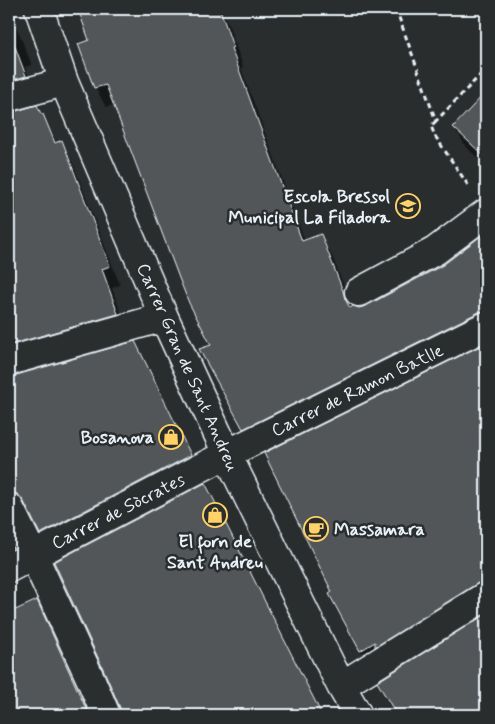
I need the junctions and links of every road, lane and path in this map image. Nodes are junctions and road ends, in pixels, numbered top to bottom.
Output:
1 (39, 9) edge
2 (396, 9) edge
3 (486, 69) edge
4 (64, 82) junction
5 (9, 97) edge
6 (436, 121) junction
7 (470, 188) dead end
8 (486, 213) edge
9 (360, 292) dead end
10 (164, 317) junction
11 (486, 326) edge
12 (9, 361) edge
13 (227, 454) junction
14 (9, 507) edge
15 (32, 555) junction
16 (9, 568) edge
17 (486, 596) edge
18 (341, 686) junction
19 (106, 715) edge
20 (358, 715) edge

1 - 4 street, Carrer Gran de Sant Andreu
2 - 6 path
3 - 6 path
4 - 5 street
4 - 10 street, Carrer Gran de Sant Andreu
6 - 7 path
8 - 9 street
10 - 12 street
10 - 13 street, Carrer Gran de Sant Andreu
11 - 13 street, Carrer de Ramon Batlle
13 - 15 street, Carrer de Sòcrates
13 - 18 street, Carrer Gran de Sant Andreu
14 - 15 street
15 - 16 street, Carrer de Sòcrates
15 - 19 street
17 - 18 street
18 - 20 street, Carrer Gran de Sant Andreu

